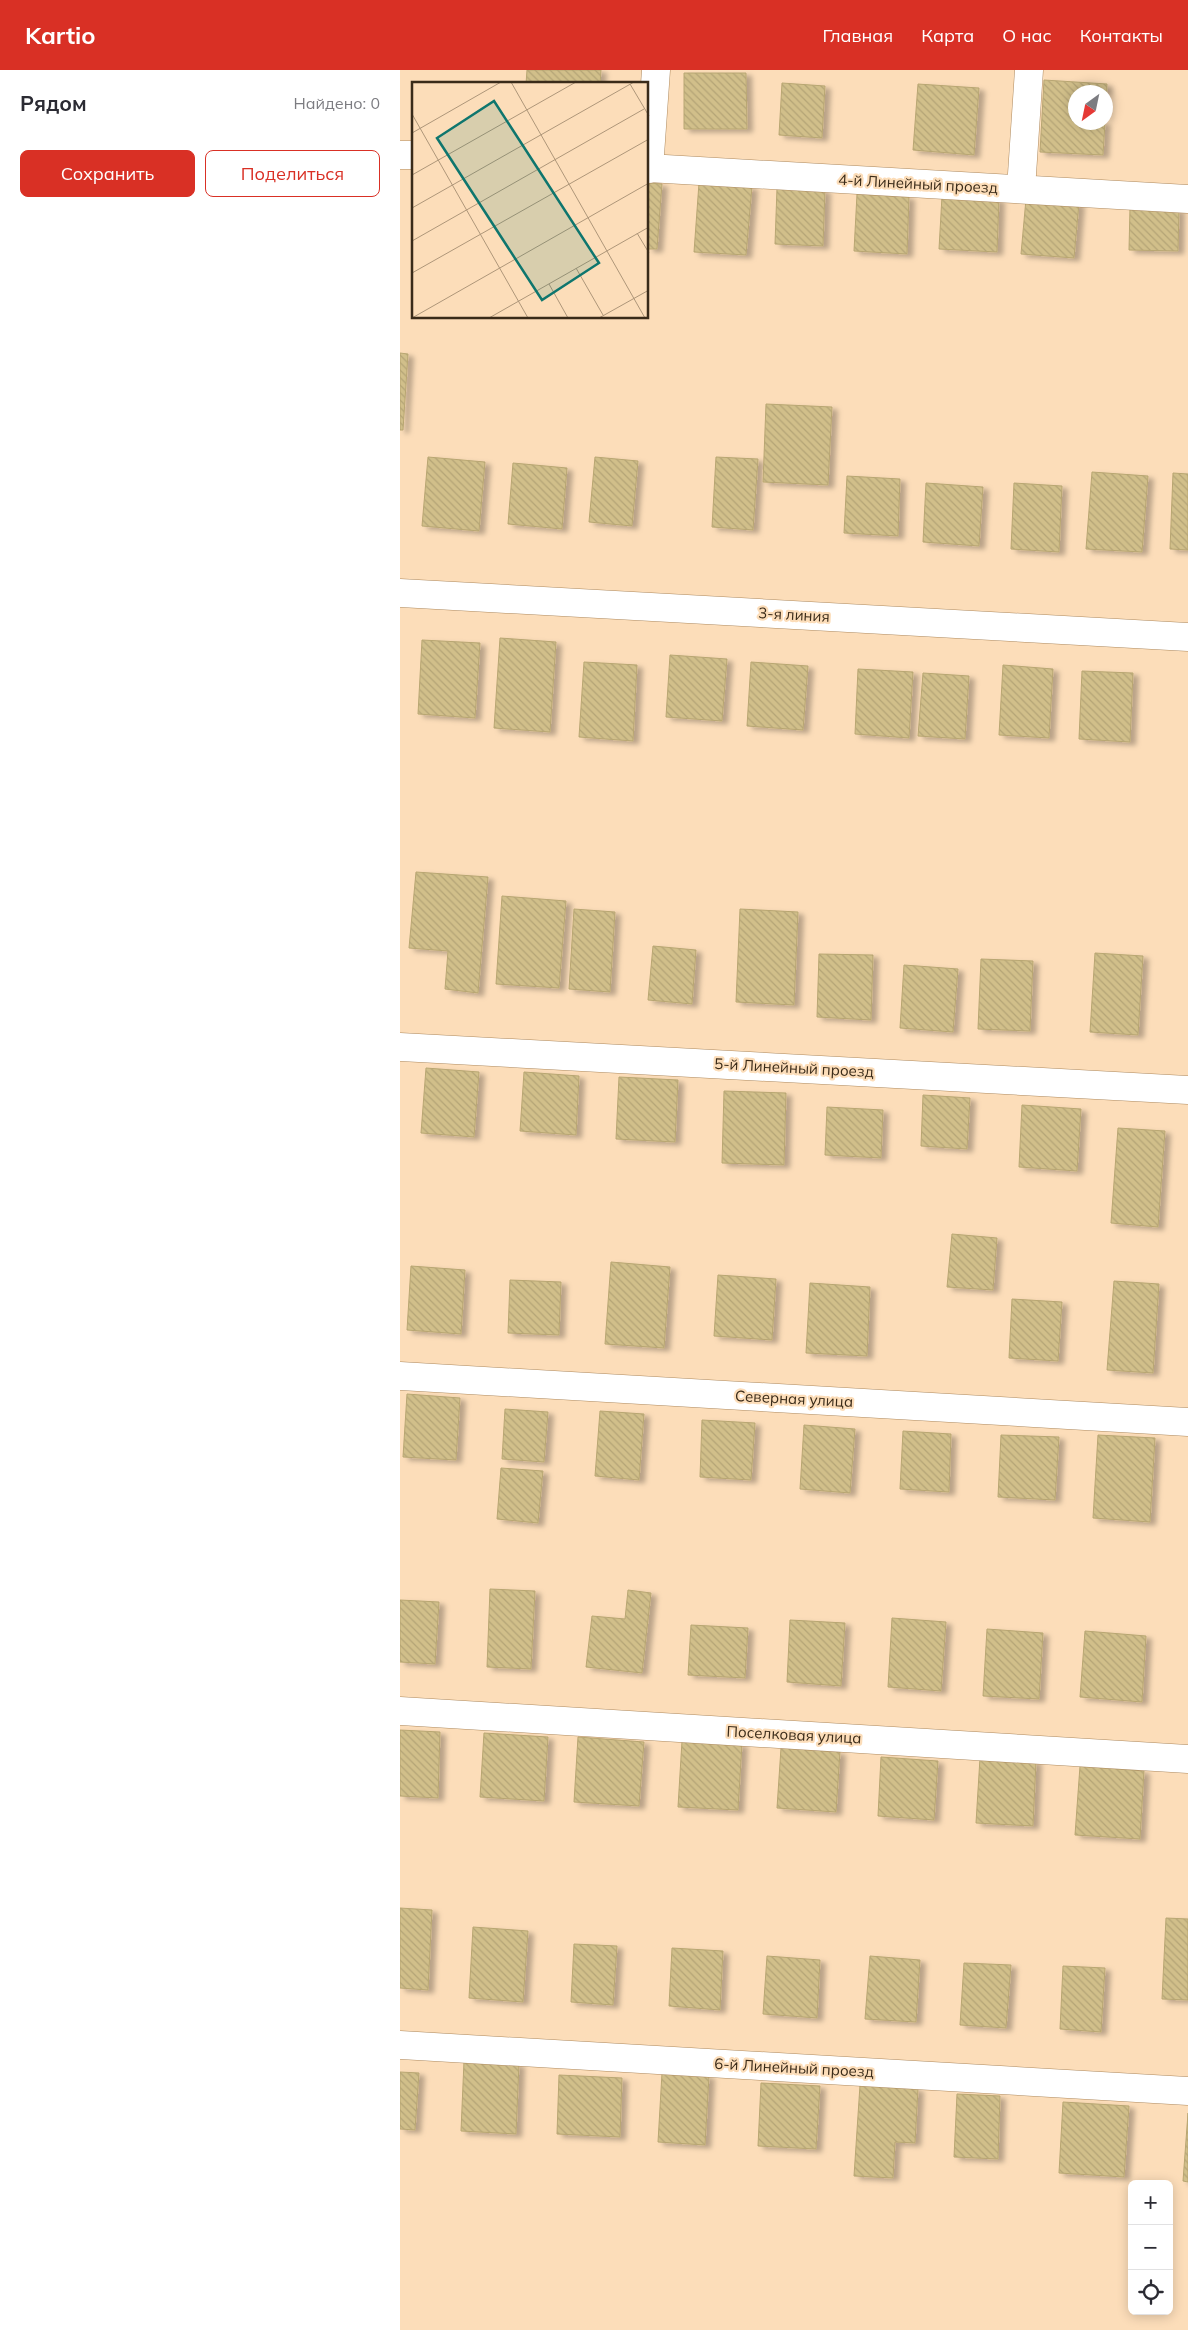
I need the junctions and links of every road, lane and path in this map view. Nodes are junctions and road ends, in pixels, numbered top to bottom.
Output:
1 (656, 70) edge
2 (1029, 70) edge
3 (649, 156) edge
4 (649, 168) edge
5 (1021, 189) junction
6 (1188, 199) edge
7 (400, 594) edge
8 (1188, 637) edge
9 (400, 1046) edge
10 (1188, 1090) edge
11 (400, 1376) edge
12 (1188, 1422) edge
13 (400, 1711) edge
14 (1188, 1758) edge
15 (400, 2045) edge
16 (1188, 2091) edge

1 - 3 street
2 - 5 street
4 - 5 street, 4-й Линейный проезд
5 - 6 street, 4-й Линейный проезд
7 - 8 street, 3-я линия
9 - 10 street, 5-й Линейный проезд
11 - 12 street, Северная улица
13 - 14 street, Поселковая улица
15 - 16 street, 6-й Линейный проезд

